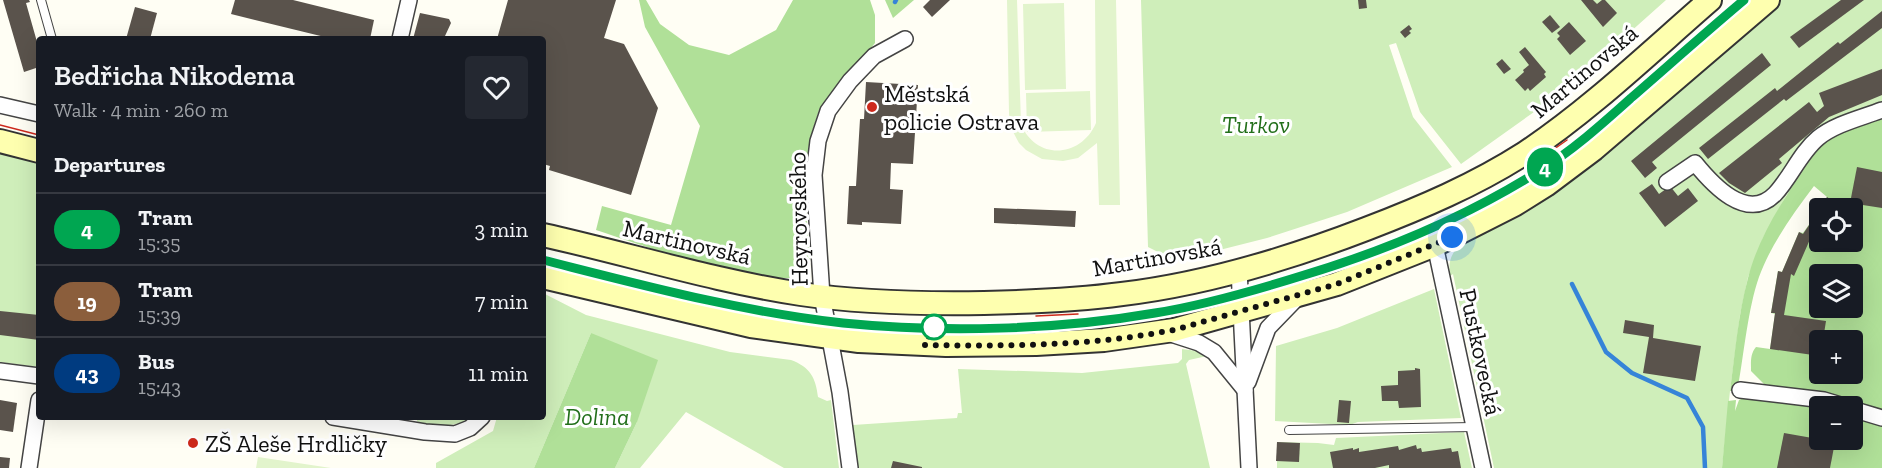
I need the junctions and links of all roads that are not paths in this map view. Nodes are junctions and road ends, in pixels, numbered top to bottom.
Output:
1 (41, 0) edge
2 (409, 0) edge
3 (1710, 0) edge
4 (1768, 0) edge
5 (51, 36) edge
6 (401, 36) edge
7 (905, 39) dead end
8 (0, 105) edge
9 (1882, 110) edge
10 (36, 113) edge
11 (0, 141) edge
12 (36, 150) edge
13 (1667, 182) dead end
14 (546, 236) edge
15 (1435, 245) junction
16 (1239, 270) junction
17 (546, 278) edge
18 (822, 296) junction
19 (1299, 296) junction
20 (1242, 312) junction
21 (1165, 332) junction
22 (830, 338) junction
23 (0, 371) edge
24 (36, 376) edge
25 (1245, 390) junction
26 (1740, 390) dead end
27 (1809, 398) edge
28 (1863, 412) edge
29 (1882, 418) edge
30 (36, 420) edge
31 (351, 420) edge
32 (479, 420) edge
33 (1474, 427) junction
34 (1289, 430) dead end
35 (29, 468) edge
36 (850, 468) edge
37 (1249, 468) edge
38 (1483, 468) edge

1 - 5 lane
2 - 6 street
3 - 16 street, Martinovská
4 - 15 street
7 - 18 street, Heyrovského
8 - 10 street
9 - 13 street
11 - 12 street
14 - 18 street, Martinovská
15 - 19 street
15 - 33 street, Pustkovecká
16 - 18 street, Martinovská
16 - 20 street
17 - 22 street
18 - 22 street, Heyrovského
19 - 20 street
19 - 25 street
20 - 21 street
20 - 25 street
21 - 22 street
21 - 25 street
22 - 36 street, Heyrovského
23 - 24 street
25 - 37 street
26 - 27 street
28 - 29 street
30 - 35 street
31 - 32 street
33 - 34 lane
33 - 38 street, Pustkovecká

